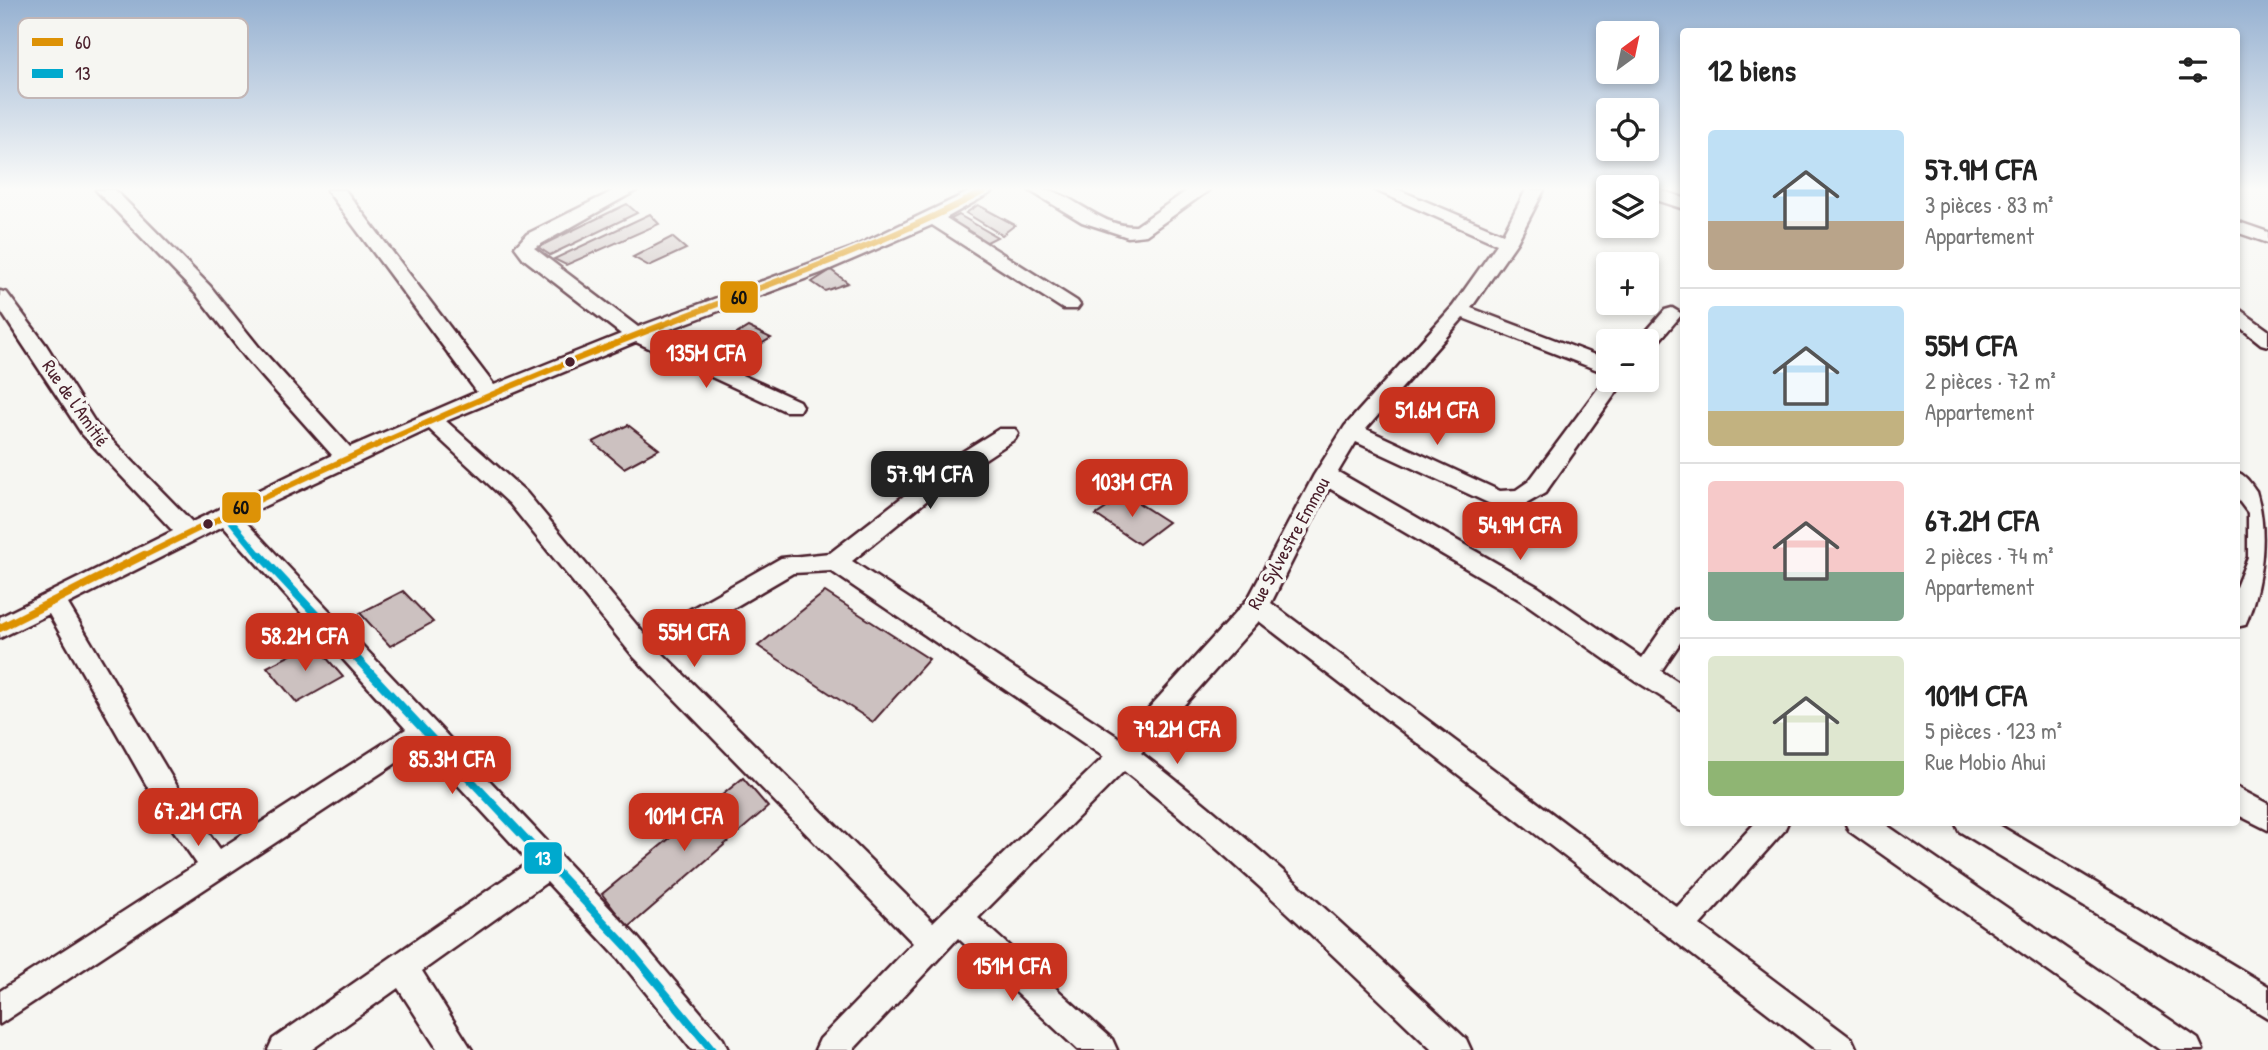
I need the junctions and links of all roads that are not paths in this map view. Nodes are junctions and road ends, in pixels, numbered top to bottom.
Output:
1 (153, 239) edge
2 (372, 239) edge
3 (533, 239) edge
4 (884, 239) edge
5 (966, 239) edge
6 (1501, 239) edge
7 (1510, 239) edge
8 (1508, 242) junction
9 (0, 297) edge
10 (1070, 305) dead end
11 (1460, 310) junction
12 (1672, 314) dead end
13 (2240, 316) edge
14 (1659, 329) edge
15 (636, 335) junction
16 (2268, 340) edge
17 (1596, 363) edge
18 (1606, 392) edge
19 (490, 394) junction
20 (793, 407) dead end
21 (432, 420) junction
22 (1353, 431) junction
23 (1007, 434) dead end
24 (348, 459) junction
25 (1325, 475) junction
26 (2240, 486) edge
27 (227, 516) junction
28 (190, 533) junction
29 (835, 562) junction
30 (54, 601) junction
31 (1257, 606) junction
32 (2240, 608) edge
33 (0, 628) edge
34 (1680, 628) edge
35 (642, 649) junction
36 (1645, 674) junction
37 (1680, 697) edge
38 (424, 731) junction
39 (1123, 755) junction
40 (2240, 801) edge
41 (2268, 818) edge
42 (1770, 826) edge
43 (1865, 826) edge
44 (1976, 826) edge
45 (548, 865) junction
46 (215, 866) junction
47 (957, 918) junction
48 (1680, 925) junction
49 (933, 943) junction
50 (401, 967) junction
51 (2268, 1003) edge
52 (0, 1009) edge
53 (284, 1050) edge
54 (456, 1050) edge
55 (712, 1050) edge
56 (831, 1050) edge
57 (1101, 1050) edge
58 (1455, 1050) edge
59 (1841, 1050) edge
60 (2187, 1050) edge

1 - 24 street
2 - 19 street
3 - 15 street
4 - 15 street
5 - 10 street
6 - 8 street
7 - 8 street, Rue Sylvestre Emmou
8 - 11 street, Rue Sylvestre Emmou
9 - 28 street, Rue de l'Amitié
11 - 17 street
11 - 22 street, Rue Sylvestre Emmou
12 - 14 street
13 - 16 street
15 - 19 street
15 - 20 street
18 - 22 street
19 - 21 street
21 - 24 street
21 - 35 street
22 - 25 street, Rue Sylvestre Emmou
23 - 29 street
24 - 27 street
25 - 31 street, Rue Sylvestre Emmou
25 - 36 street
26 - 32 street
27 - 28 street
27 - 38 street
28 - 30 street
29 - 35 street
29 - 39 street
30 - 33 street
30 - 46 street
31 - 39 street, Rue Sylvestre Emmou
31 - 48 street
34 - 36 street
35 - 49 street
36 - 37 street
38 - 45 street
38 - 46 street
39 - 47 street, Rue Sylvestre Emmou
39 - 58 street
40 - 41 street
42 - 48 street
43 - 60 street
44 - 51 street
45 - 50 street
45 - 55 street
46 - 52 street
47 - 49 street, Rue Sylvestre Emmou
47 - 57 street
48 - 59 street
49 - 56 street, Rue Sylvestre Emmou
50 - 53 street
50 - 54 street

